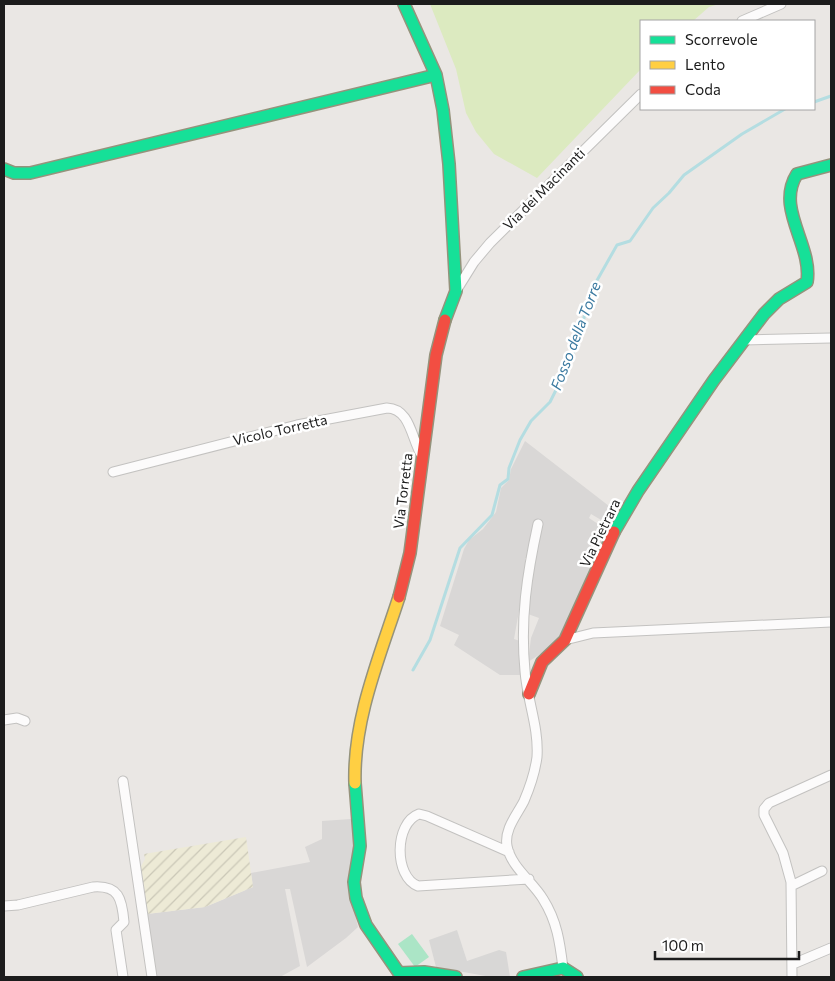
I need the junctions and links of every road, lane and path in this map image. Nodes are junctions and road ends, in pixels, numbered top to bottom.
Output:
1 (404, 4) edge
2 (780, 4) edge
3 (744, 20) edge
4 (436, 75) junction
5 (640, 95) edge
6 (831, 165) edge
7 (4, 169) edge
8 (456, 291) junction
9 (831, 338) edge
10 (744, 340) junction
11 (422, 456) junction
12 (113, 472) dead end
13 (538, 524) dead end
14 (831, 622) edge
15 (565, 640) junction
16 (529, 694) junction
17 (4, 720) edge
18 (25, 720) dead end
19 (831, 775) edge
20 (123, 781) dead end
21 (509, 852) junction
22 (822, 871) dead end
23 (529, 880) junction
24 (791, 886) junction
25 (4, 906) edge
26 (831, 948) edge
27 (793, 964) junction
28 (563, 968) junction
29 (397, 975) edge
30 (123, 977) edge
31 (152, 977) edge
32 (456, 977) edge
33 (523, 977) edge
34 (577, 977) edge
35 (792, 977) edge

1 - 4 street, Via Torretta
2 - 3 street
4 - 7 street
4 - 8 street, Via Torretta
5 - 8 street, Via dei Macinanti
6 - 10 street, Via Pietrara
8 - 11 street, Via Torretta
9 - 10 street
10 - 15 street, Via Pietrara
11 - 12 street, Vicolo Torretta
11 - 29 street, Via Torretta
13 - 16 street
14 - 15 street
15 - 16 street, Via Pietrara
16 - 21 street
17 - 18 street
19 - 24 street
20 - 31 street
21 - 23 street
21 - 23 street
22 - 24 street
23 - 28 street
24 - 27 street
25 - 30 street
26 - 27 street
27 - 35 street
28 - 33 street
28 - 34 street
29 - 32 street

